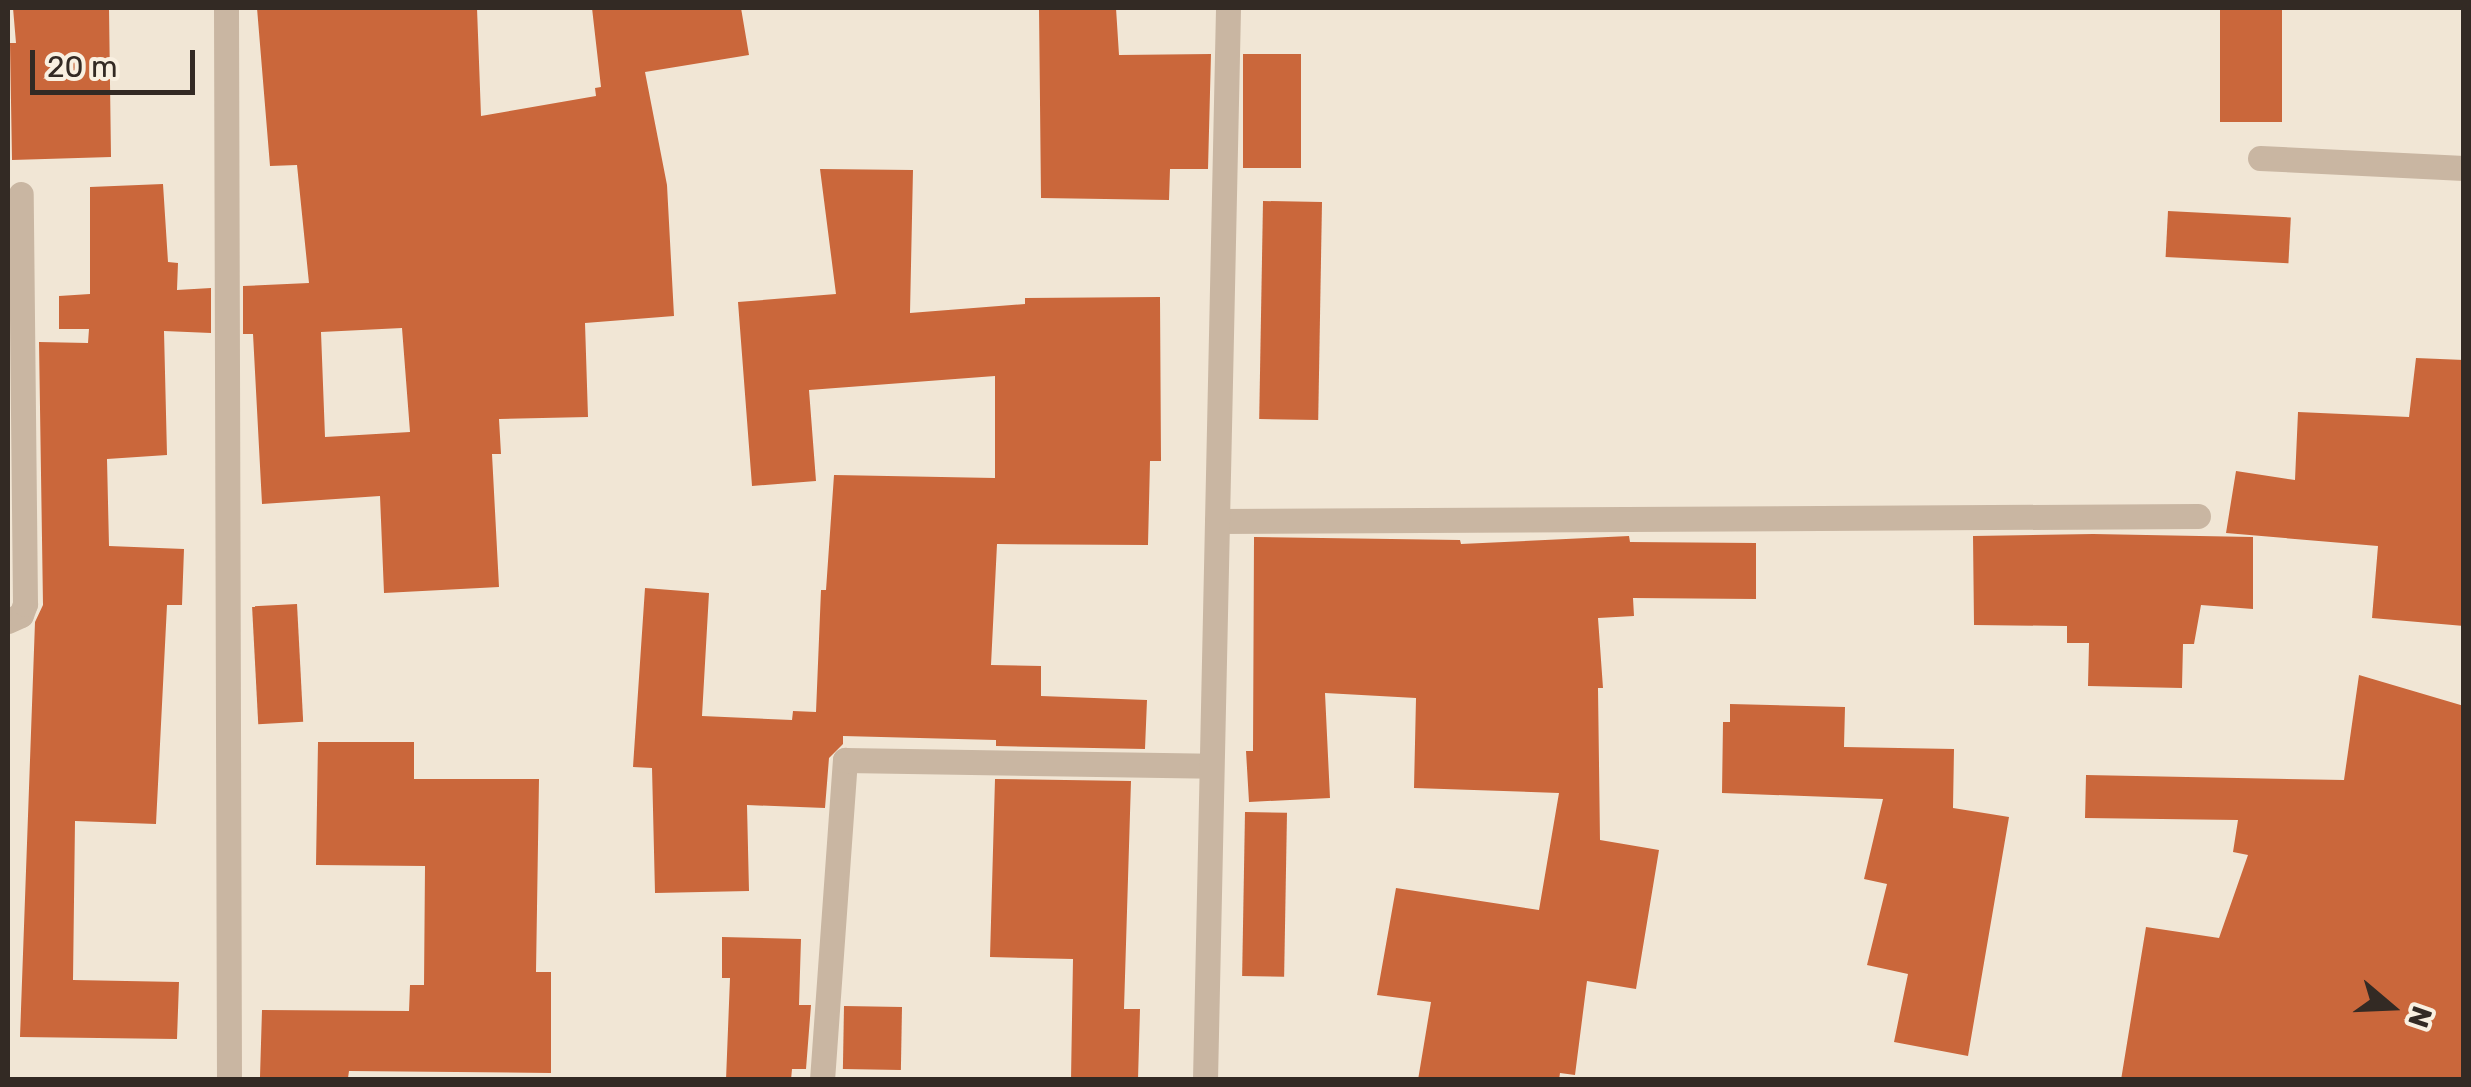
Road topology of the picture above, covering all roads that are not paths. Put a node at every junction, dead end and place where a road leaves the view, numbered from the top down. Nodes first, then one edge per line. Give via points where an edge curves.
1 (226, 8) edge
2 (1228, 8) edge
3 (2260, 158) dead end
4 (2464, 168) edge
5 (21, 194) dead end
6 (2198, 516) dead end
7 (1217, 521) junction
8 (8, 622) edge
9 (1212, 766) junction
10 (228, 1080) edge
11 (822, 1080) edge
12 (1205, 1080) edge

1 - 10 street
2 - 7 street
3 - 4 street
5 - 8 street via 25,604
6 - 7 street
7 - 9 street
9 - 11 street via 845,760
9 - 12 street

